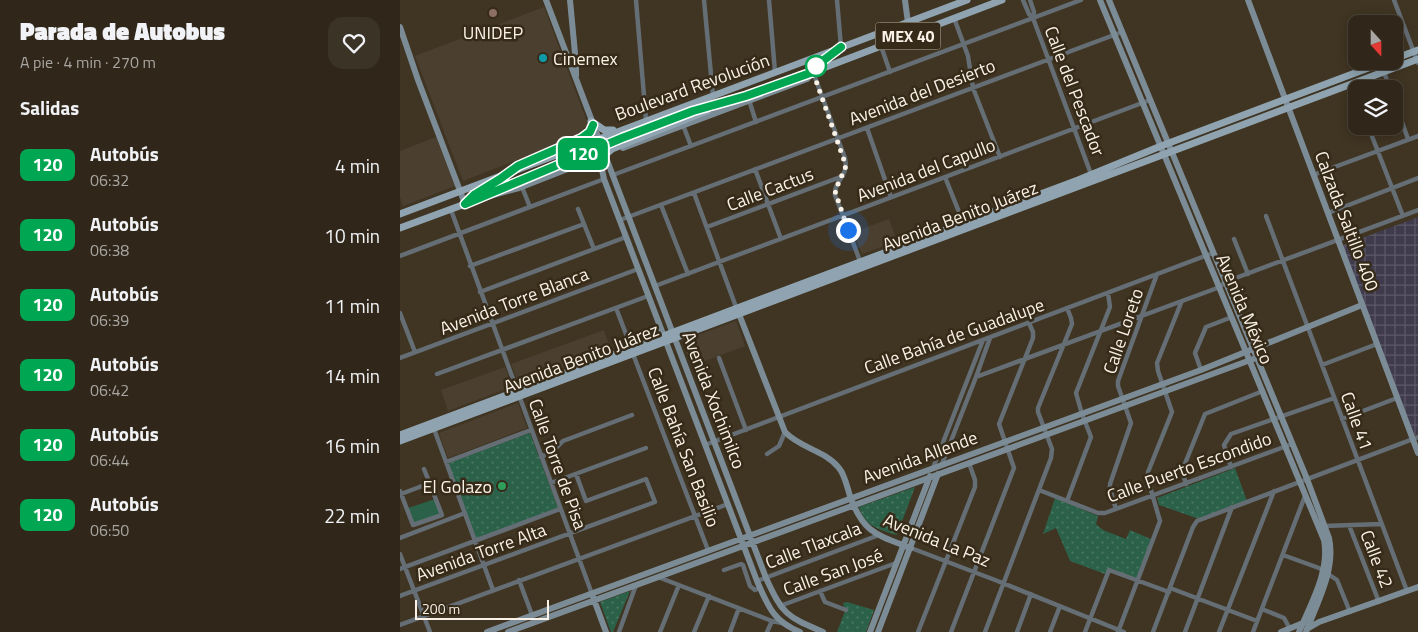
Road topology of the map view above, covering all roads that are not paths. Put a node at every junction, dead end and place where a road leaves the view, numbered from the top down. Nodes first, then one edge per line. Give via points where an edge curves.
1 (546, 0) edge
2 (570, 0) edge
3 (636, 0) edge
4 (704, 0) edge
5 (769, 0) edge
6 (837, 0) edge
7 (905, 0) edge
8 (967, 0) edge
9 (1002, 0) edge
10 (1023, 0) edge
11 (1030, 0) edge
12 (1081, 0) edge
13 (1100, 0) edge
14 (1109, 0) edge
15 (1248, 0) edge
16 (1394, 0) edge
17 (954, 18) junction
18 (1033, 18) junction
19 (908, 22) junction
20 (400, 28) edge
21 (1122, 32) junction
22 (1114, 35) junction
23 (963, 44) junction
24 (574, 45) junction
25 (563, 46) junction
26 (881, 46) junction
27 (841, 47) junction
28 (1416, 50) edge
29 (1403, 55) edge
30 (1048, 60) junction
31 (1418, 61) edge
32 (1363, 70) edge
33 (775, 72) junction
34 (813, 72) junction
35 (890, 72) junction
36 (1384, 72) junction
37 (576, 80) junction
38 (1363, 80) edge
39 (1387, 80) edge
40 (749, 82) junction
41 (1348, 86) edge
42 (973, 88) junction
43 (713, 96) junction
44 (822, 97) junction
45 (749, 100) junction
46 (1285, 100) junction
47 (1146, 101) junction
48 (719, 103) junction
49 (1288, 108) junction
50 (646, 120) junction
51 (756, 122) junction
52 (592, 123) junction
53 (683, 123) junction
54 (1403, 125) edge
55 (867, 128) junction
56 (1073, 129) junction
57 (619, 130) junction
58 (1371, 135) edge
59 (1418, 136) edge
60 (598, 138) junction
61 (838, 139) junction
62 (1408, 139) junction
63 (1164, 145) junction
64 (691, 146) junction
65 (601, 147) junction
66 (1377, 151) junction
67 (1168, 154) junction
68 (604, 155) junction
69 (1000, 156) junction
70 (755, 170) junction
71 (508, 173) junction
72 (1091, 174) junction
73 (614, 175) junction
74 (1313, 175) junction
75 (843, 176) junction
76 (945, 177) junction
77 (1418, 178) edge
78 (604, 179) junction
79 (1078, 180) junction
80 (522, 187) junction
81 (1392, 188) junction
82 (459, 190) junction
83 (1070, 190) junction
84 (694, 192) junction
85 (482, 197) junction
86 (891, 197) junction
87 (465, 204) junction
88 (768, 204) junction
89 (661, 205) junction
90 (530, 207) junction
91 (578, 209) dead end
92 (451, 210) junction
93 (1418, 210) edge
94 (1328, 213) junction
95 (400, 214) edge
96 (843, 216) junction
97 (1266, 216) dead end
98 (1403, 216) junction
99 (629, 217) junction
100 (620, 220) junction
101 (963, 222) junction
102 (584, 224) junction
103 (706, 227) junction
104 (400, 228) edge
105 (970, 228) junction
106 (460, 234) junction
107 (626, 237) junction
108 (781, 239) junction
109 (1234, 239) dead end
110 (1338, 240) junction
111 (931, 243) junction
112 (594, 249) junction
113 (1210, 254) junction
114 (400, 256) edge
115 (860, 261) junction
116 (1283, 261) junction
117 (719, 262) junction
118 (470, 266) junction
119 (638, 269) junction
120 (688, 274) junction
121 (1157, 274) junction
122 (1248, 274) junction
123 (821, 280) junction
124 (1223, 285) junction
125 (655, 286) junction
126 (480, 292) junction
127 (1108, 292) junction
128 (648, 296) junction
129 (1181, 303) junction
130 (1362, 305) junction
131 (616, 308) junction
132 (1067, 308) junction
133 (738, 311) junction
134 (400, 313) edge
135 (1142, 317) junction
136 (1232, 317) junction
137 (401, 321) edge
138 (1029, 323) junction
139 (492, 324) junction
140 (1308, 327) junction
141 (1100, 332) junction
142 (673, 335) junction
143 (664, 338) junction
144 (990, 338) junction
145 (983, 340) junction
146 (1377, 344) junction
147 (1062, 346) junction
148 (502, 350) junction
149 (632, 351) junction
150 (1250, 351) junction
151 (415, 352) junction
152 (400, 358) edge
153 (719, 358) dead end
154 (1253, 359) junction
155 (1024, 360) junction
156 (1322, 365) junction
157 (1201, 370) junction
158 (437, 374) dead end
159 (976, 377) junction
160 (1162, 384) junction
161 (1263, 391) junction
162 (1165, 392) junction
163 (518, 394) junction
164 (1123, 398) junction
165 (1334, 398) junction
166 (1397, 398) junction
167 (1126, 406) junction
168 (465, 410) junction
169 (1082, 414) junction
170 (632, 416) dead end
171 (779, 417) junction
172 (1278, 418) junction
173 (1342, 420) junction
174 (1085, 421) junction
175 (1044, 427) junction
176 (434, 429) junction
177 (531, 430) junction
178 (746, 430) junction
179 (785, 432) junction
180 (400, 434) edge
181 (1046, 435) junction
182 (1415, 438) edge
183 (1005, 441) junction
184 (400, 442) edge
185 (714, 442) junction
186 (706, 445) junction
187 (1289, 445) junction
188 (646, 448) dead end
189 (1008, 449) junction
190 (1418, 453) edge
191 (767, 454) dead end
192 (541, 457) junction
193 (1357, 460) junction
194 (446, 462) junction
195 (942, 464) junction
196 (969, 464) junction
197 (1231, 467) junction
198 (933, 468) junction
199 (424, 469) dead end
200 (576, 474) junction
201 (938, 475) junction
202 (929, 478) junction
203 (1304, 480) junction
204 (430, 483) junction
205 (551, 484) junction
206 (1186, 484) junction
207 (1040, 490) junction
208 (1274, 491) junction
209 (400, 492) edge
210 (1306, 494) junction
211 (1154, 496) junction
212 (851, 498) junction
213 (1067, 501) junction
214 (728, 504) junction
215 (854, 506) junction
216 (1232, 507) junction
217 (1116, 509) junction
218 (560, 510) junction
219 (466, 513) junction
220 (695, 516) junction
221 (429, 520) junction
222 (1381, 524) junction
223 (1349, 525) junction
224 (432, 526) junction
225 (1323, 527) junction
226 (569, 534) junction
227 (749, 535) junction
228 (879, 535) junction
229 (400, 538) edge
230 (741, 538) junction
231 (475, 541) junction
232 (752, 543) junction
233 (903, 545) junction
234 (744, 546) junction
235 (911, 548) junction
236 (708, 550) junction
237 (400, 554) edge
238 (1282, 555) junction
239 (578, 559) junction
240 (945, 561) junction
241 (896, 563) junction
242 (484, 565) junction
243 (402, 568) edge
244 (724, 570) dead end
245 (974, 572) junction
246 (1326, 572) junction
247 (658, 577) junction
248 (766, 578) junction
249 (519, 580) junction
250 (1138, 580) junction
251 (757, 581) junction
252 (1004, 583) junction
253 (636, 585) junction
254 (679, 585) junction
255 (1418, 587) edge
256 (760, 588) junction
257 (494, 590) junction
258 (1169, 590) junction
259 (414, 591) junction
260 (820, 591) junction
261 (1407, 591) junction
262 (1031, 594) junction
263 (400, 596) edge
264 (709, 596) junction
265 (593, 597) junction
266 (1198, 599) junction
267 (1378, 602) junction
268 (779, 606) junction
269 (1060, 606) junction
270 (739, 608) junction
271 (1262, 609) junction
272 (846, 610) dead end
273 (1228, 610) junction
274 (1350, 612) junction
275 (424, 616) junction
276 (532, 616) junction
277 (1090, 618) junction
278 (772, 621) junction
279 (1257, 621) junction
280 (782, 623) junction
281 (400, 624) edge
282 (1290, 629) junction
283 (1303, 629) edge
284 (1118, 631) edge
285 (430, 632) edge
286 (487, 632) edge
287 (508, 632) edge
288 (606, 632) edge
289 (619, 632) edge
290 (660, 632) edge
291 (694, 632) edge
292 (730, 632) edge
293 (767, 632) edge
294 (799, 632) edge
295 (823, 632) edge
296 (870, 632) edge
297 (878, 632) edge
298 (918, 632) edge
299 (951, 632) edge
300 (985, 632) edge
301 (1017, 632) edge
302 (1050, 632) edge
303 (1085, 632) edge
304 (1124, 632) edge
305 (1153, 632) edge
306 (1185, 632) edge
307 (1219, 632) edge
308 (1253, 632) edge
309 (1281, 632) edge

1 - 25 street, Avenida Xochimilco
2 - 24 street
3 - 50 street
4 - 43 street
5 - 33 street
6 - 27 street
7 - 19 street
8 - 19 main road, Boulevard Revolución / MEX 40
9 - 17 main road, MEX 40
10 - 18 street
11 - 18 street
12 - 18 street
13 - 22 street, Avenida México
14 - 21 street, Avenida México
15 - 46 street, Calzada Saltillo 400
16 - 28 street
17 - 23 street
17 - 26 main road, MEX 40
18 - 23 street
18 - 30 street, Calle del Pescador
19 - 26 main road via 904,33
19 - 27 main road, Boulevard Revolución / MEX 40
20 - 82 street
21 - 22 street, Avenida del Desierto
21 - 47 street, Avenida México
22 - 30 street, Avenida del Desierto
22 - 47 street, Avenida México
23 - 35 street
23 - 42 street via 972,71
24 - 25 street
24 - 37 street
25 - 37 street, Avenida Xochimilco
26 - 34 main road, MEX 40
26 - 35 street
27 - 33 main road, Boulevard Revolución / MEX 40
27 - 34 main road
28 - 29 main road
28 - 31 street
30 - 42 street, Avenida del Desierto
30 - 56 street, Calle del Pescador
31 - 36 main road, Avenida Benito Juárez
32 - 46 main road, Avenida Benito Juárez
33 - 40 main road, Boulevard Revolución / MEX 40
34 - 44 street
34 - 45 street via 807,79
34 - 48 main road, MEX 40
35 - 44 street
36 - 38 main road, Avenida Benito Juárez
36 - 39 street
37 - 52 street, Avenida Xochimilco
40 - 43 main road, Boulevard Revolución / MEX 40
40 - 48 main road
41 - 49 main road, Avenida Benito Juárez
42 - 55 street, Avenida del Desierto
42 - 69 street
43 - 50 main road, Boulevard Revolución / MEX 40
44 - 51 street
44 - 61 street
45 - 51 street
45 - 53 street
46 - 49 street, Calzada Saltillo 400
46 - 63 main road, Avenida Benito Juárez
47 - 56 street, Avenida del Capullo
47 - 63 street, Avenida México
48 - 53 main road
48 - 65 main road, MEX 40
49 - 67 main road, Avenida Benito Juárez
49 - 74 street, Calzada Saltillo 400
50 - 57 main road, Boulevard Revolución / MEX 40
51 - 64 street
52 - 57 main road via 604,130
52 - 60 street, Avenida Xochimilco
52 - 71 main road via 590,132 582,138
53 - 64 street
53 - 68 main road via 612,148
54 - 62 street
55 - 61 street, Avenida del Desierto
55 - 86 street
56 - 69 street, Avenida del Capullo
56 - 72 street, Calle del Pescador
57 - 60 main road, Boulevard Revolución / MEX 40
58 - 66 street
59 - 62 street
60 - 65 street, Avenida Xochimilco
60 - 71 main road, Boulevard Revolución / MEX 40
61 - 70 street, Avenida del Desierto
61 - 75 street via 846,166
62 - 66 street
63 - 67 street, Avenida México
63 - 72 main road, Avenida Benito Juárez
64 - 73 street
65 - 68 street, Avenida Xochimilco
65 - 85 main road, MEX 40
66 - 74 street
66 - 81 street
67 - 83 main road, Avenida Benito Juárez
67 - 113 street, Avenida México
68 - 73 street, Avenida Xochimilco
68 - 78 street, Avenida Xochimilco via 600,165
68 - 80 street
69 - 76 street, Avenida del Capullo
70 - 84 street, Avenida del Desierto
70 - 88 street
71 - 82 main road, Boulevard Revolución / MEX 40
71 - 87 main road
72 - 79 main road, Avenida Benito Juárez
73 - 99 street, Avenida Xochimilco
74 - 94 street, Calzada Saltillo 400
75 - 88 street, Calle Cactus
75 - 96 street via 835,191
76 - 86 street, Avenida del Capullo
76 - 101 street
77 - 81 street
78 - 90 street
78 - 100 street, Avenida Xochimilco
79 - 83 main road
79 - 101 main road, Avenida Benito Juárez
80 - 85 street
80 - 90 street
81 - 94 street
81 - 98 street
82 - 87 street
82 - 95 main road, Boulevard Revolución / MEX 40
83 - 105 main road, Avenida Benito Juárez
84 - 89 street, Avenida del Desierto
84 - 103 street
85 - 87 main road, MEX 40
86 - 96 street, Avenida del Capullo
87 - 92 main road, MEX 40
88 - 103 street, Calle Cactus
88 - 108 street
89 - 99 street, Avenida del Desierto
89 - 120 street
90 - 106 street
91 - 102 street
92 - 104 main road, MEX 40
92 - 106 street, Calle Torre de Pisa
93 - 98 street
94 - 110 street, Calzada Saltillo 400
96 - 108 street, Avenida del Capullo
96 - 115 street
97 - 116 street, Calle 41
98 - 110 street
99 - 100 street, Avenida del Desierto
99 - 125 street, Avenida Xochimilco
100 - 107 street, Avenida Xochimilco
101 - 105 main road
101 - 111 main road via 956,230 939,236
101 - 115 main road, Avenida Benito Juárez
102 - 112 street
102 - 118 street
103 - 117 street
105 - 111 main road, Avenida Benito Juárez
106 - 114 street
106 - 118 street, Calle Torre de Pisa
107 - 112 street
107 - 119 street, Avenida Xochimilco
108 - 117 street, Avenida del Capullo
109 - 122 street
110 - 116 street
110 - 130 street, Calzada Saltillo 400
111 - 123 main road, Avenida Benito Juárez
112 - 126 street
113 - 121 street, Calle Bahía de Guadalupe
113 - 124 street, Avenida México
115 - 123 main road, Avenida Benito Juárez
116 - 122 street
116 - 140 street, Calle 41
117 - 120 street, Avenida del Capullo
117 - 133 street
118 - 126 street, Calle Torre de Pisa
119 - 128 street, Avenida Xochimilco
119 - 139 street, Avenida Torre Blanca
120 - 125 street, Avenida del Capullo
121 - 127 street, Calle Bahía de Guadalupe
121 - 135 street, Calle Loreto
122 - 124 street
123 - 133 main road, Avenida Benito Juárez
124 - 129 street
124 - 136 street, Avenida México
124 - 150 street, Avenida México
125 - 142 street, Avenida Xochimilco
126 - 139 street, Calle Torre de Pisa
127 - 132 street, Calle Bahía de Guadalupe
127 - 141 street via 1110,304
128 - 131 street
128 - 143 street, Avenida Xochimilco
129 - 135 street
129 - 160 street via 1157,363
130 - 140 street, Avenida Allende
130 - 146 street, Calzada Saltillo 400
131 - 148 street
131 - 149 street, Calle Bahía San Basilio
132 - 138 street, Calle Bahía de Guadalupe
132 - 147 street via 1072,324
133 - 142 main road, Avenida Benito Juárez
133 - 171 street
134 - 137 street
135 - 141 street
135 - 164 street, Calle Loreto via 1119,376 1118,386
136 - 150 street, Avenida México
136 - 157 street via 1206,327 1195,353
137 - 151 street
138 - 144 street, Calle Bahía de Guadalupe
138 - 155 street via 1033,335
139 - 148 street, Calle Torre de Pisa
139 - 151 street, Avenida Torre Blanca
140 - 150 street, Avenida Allende
140 - 156 street, Calle 41
141 - 147 street
141 - 169 street via 1077,389
142 - 143 main road, Avenida Benito Juárez
142 - 185 street, Avenida Xochimilco
143 - 149 main road, Avenida Benito Juárez
143 - 186 street, Avenida Xochimilco
144 - 145 street, Calle Bahía de Guadalupe
144 - 159 street
145 - 171 street, Calle Bahía de Guadalupe
145 - 198 street
146 - 156 street
146 - 166 street, Calzada Saltillo 400
147 - 155 street
147 - 175 street via 1038,408
148 - 158 street
148 - 163 street, Calle Torre de Pisa
149 - 163 main road, Avenida Benito Juárez
149 - 220 street, Calle Bahía San Basilio
150 - 154 street, Avenida México
150 - 157 street, Avenida Allende
151 - 152 street, Avenida Torre Blanca
153 - 178 street
154 - 161 street, Avenida México
154 - 162 street, Avenida Allende
154 - 172 street, Avenida México
155 - 159 street
155 - 183 street via 999,424
156 - 165 street, Calle 41
157 - 160 street, Avenida Allende
159 - 195 street
160 - 162 street
160 - 164 street, Avenida Allende
161 - 172 street, Avenida México
161 - 206 street via 1204,414 1182,470
162 - 167 street, Avenida Allende
162 - 211 street via 1172,412 1148,472
163 - 168 main road, Avenida Benito Juárez
163 - 176 main road, Avenida Benito Juárez
163 - 177 street, Calle Torre de Pisa
164 - 167 street, Calle Loreto
164 - 169 street, Avenida Allende
165 - 172 street
165 - 173 street, Calle 41
166 - 173 street
166 - 182 street, Calzada Saltillo 400
167 - 174 street, Avenida Allende
167 - 217 street, Calle Loreto via 1131,428 1110,484
168 - 176 main road
168 - 180 main road, Avenida Benito Juárez
169 - 174 street
169 - 175 street, Avenida Allende
170 - 192 street via 564,441
171 - 178 street, Calle Bahía de Guadalupe
171 - 179 street
172 - 187 street, Avenida México
172 - 197 street via 1228,437 1224,449
173 - 193 street, Calle 41
174 - 181 street, Avenida Allende
174 - 213 street via 1090,444
175 - 181 street
175 - 183 street, Avenida Allende
176 - 184 main road, Avenida Benito Juárez
176 - 194 street
177 - 192 street, Calle Torre de Pisa
177 - 194 street
178 - 185 street, Calle Bahía de Guadalupe
179 - 191 street via 779,446
179 - 212 street, Avenida La Paz via 839,467
181 - 189 street, Avenida Allende
181 - 207 street via 1052,454
182 - 190 street, Calzada Saltillo 400
182 - 193 street
183 - 189 street
183 - 195 street, Avenida Allende
185 - 186 street, Calle Bahía de Guadalupe
185 - 227 street, Avenida Xochimilco
186 - 214 street, Avenida Xochimilco
187 - 197 street, Calle Puerto Escondido
187 - 203 street, Avenida México
188 - 200 street
189 - 196 street, Avenida Allende
189 - 245 street via 1014,468
192 - 205 street, Calle Torre de Pisa
193 - 203 street
193 - 222 street, Calle 41
194 - 219 street
195 - 198 street, Avenida Allende
195 - 201 street
196 - 201 street, Avenida Allende
196 - 240 street via 975,487
197 - 206 street, Calle Puerto Escondido
198 - 202 street
198 - 212 street, Avenida Allende
199 - 204 street
200 - 205 street
200 - 226 street, Avenida Torre Alta via 586,501 646,478 655,502
201 - 202 street, Avenida Allende
201 - 235 street
202 - 215 street, Avenida Allende
202 - 233 street
203 - 208 street
203 - 210 street, Avenida México
203 - 225 street, Avenida México
204 - 209 street
204 - 221 street via 442,515
205 - 218 street, Calle Torre de Pisa
206 - 211 street, Calle Puerto Escondido
207 - 213 street, Calle Puerto Escondido
207 - 252 street
208 - 216 street
208 - 273 street
209 - 221 street via 413,526
210 - 225 street, Avenida México
210 - 238 street
211 - 217 street, Calle Puerto Escondido
211 - 250 street via 1160,521
212 - 215 street, Avenida La Paz
212 - 227 street, Avenida Allende
213 - 217 street, Calle Puerto Escondido via 1098,513
214 - 220 street
214 - 230 street, Avenida Xochimilco
215 - 228 street, Avenida La Paz via 865,526
215 - 232 street, Avenida Allende
216 - 258 street via 1201,518 1195,524
216 - 266 street
218 - 226 street, Calle Torre de Pisa
218 - 231 street
219 - 224 street
219 - 231 street
220 - 236 street, Calle Bahía San Basilio
220 - 239 street
221 - 224 street
222 - 223 street
222 - 261 street, Calle 41
223 - 225 street
223 - 267 street, Calle 42
224 - 229 street
225 - 246 street, Avenida México
226 - 239 street, Calle Torre de Pisa
226 - 242 street, Avenida Torre Alta
227 - 230 street, Avenida Allende
227 - 232 street, Avenida Xochimilco
228 - 233 street, Avenida La Paz
228 - 248 street, Calle Tlaxcala
230 - 234 street, Avenida Xochimilco
230 - 236 street, Avenida Allende
231 - 242 street
231 - 243 street
232 - 234 street, Avenida Allende
232 - 248 street, Avenida Xochimilco
233 - 235 street, Avenida La Paz
233 - 241 street
234 - 247 street, Avenida Allende
234 - 251 street, Avenida Xochimilco
235 - 240 street, Avenida La Paz
235 - 297 street
236 - 265 street, Avenida Allende
237 - 243 street
238 - 246 street
238 - 271 street
239 - 249 street
239 - 265 street, Calle Torre de Pisa
240 - 245 street, Avenida La Paz
240 - 298 street
241 - 260 street, Calle San José
241 - 296 street
242 - 257 street
242 - 259 street, Avenida Torre Alta
243 - 259 street
244 - 256 street via 743,565 750,586 755,590
245 - 252 street, Avenida La Paz
245 - 299 street
246 - 274 street via 1338,581
246 - 283 street, Avenida México
247 - 253 street, Avenida Allende
247 - 254 street
248 - 251 street, Calle Tlaxcala
248 - 268 street, Avenida Xochimilco
249 - 257 street
249 - 276 street
250 - 258 street
250 - 277 street via 1109,570
250 - 284 street
251 - 256 street, Avenida Xochimilco
252 - 262 street, Avenida La Paz
252 - 300 street
253 - 265 street, Avenida Allende
253 - 289 street
254 - 264 street
254 - 290 street
255 - 261 street
256 - 280 street, Avenida Xochimilco via 774,616
257 - 275 street
258 - 266 street
258 - 305 street
259 - 263 street, Avenida Torre Alta
259 - 275 street
260 - 268 street, Calle San José
260 - 272 street via 825,602
261 - 267 street
262 - 269 street, Avenida La Paz
262 - 301 street
264 - 270 street
264 - 291 street
265 - 276 street, Avenida Allende
265 - 287 street, Avenida Allende
265 - 288 street
266 - 273 street
266 - 306 street
267 - 274 street
268 - 295 street, Avenida Xochimilco via 790,616
269 - 277 street, Avenida La Paz
269 - 302 street
270 - 278 street
270 - 292 street
271 - 279 street
271 - 282 street via 1284,618
273 - 279 street
273 - 307 street
274 - 283 street
275 - 281 street
275 - 285 street
276 - 286 street, Avenida Allende
277 - 284 street, Avenida La Paz
277 - 303 street
278 - 280 street
278 - 293 street
279 - 308 street
280 - 294 street, Avenida Xochimilco
282 - 283 street
282 - 309 street
284 - 304 street, Avenida La Paz

